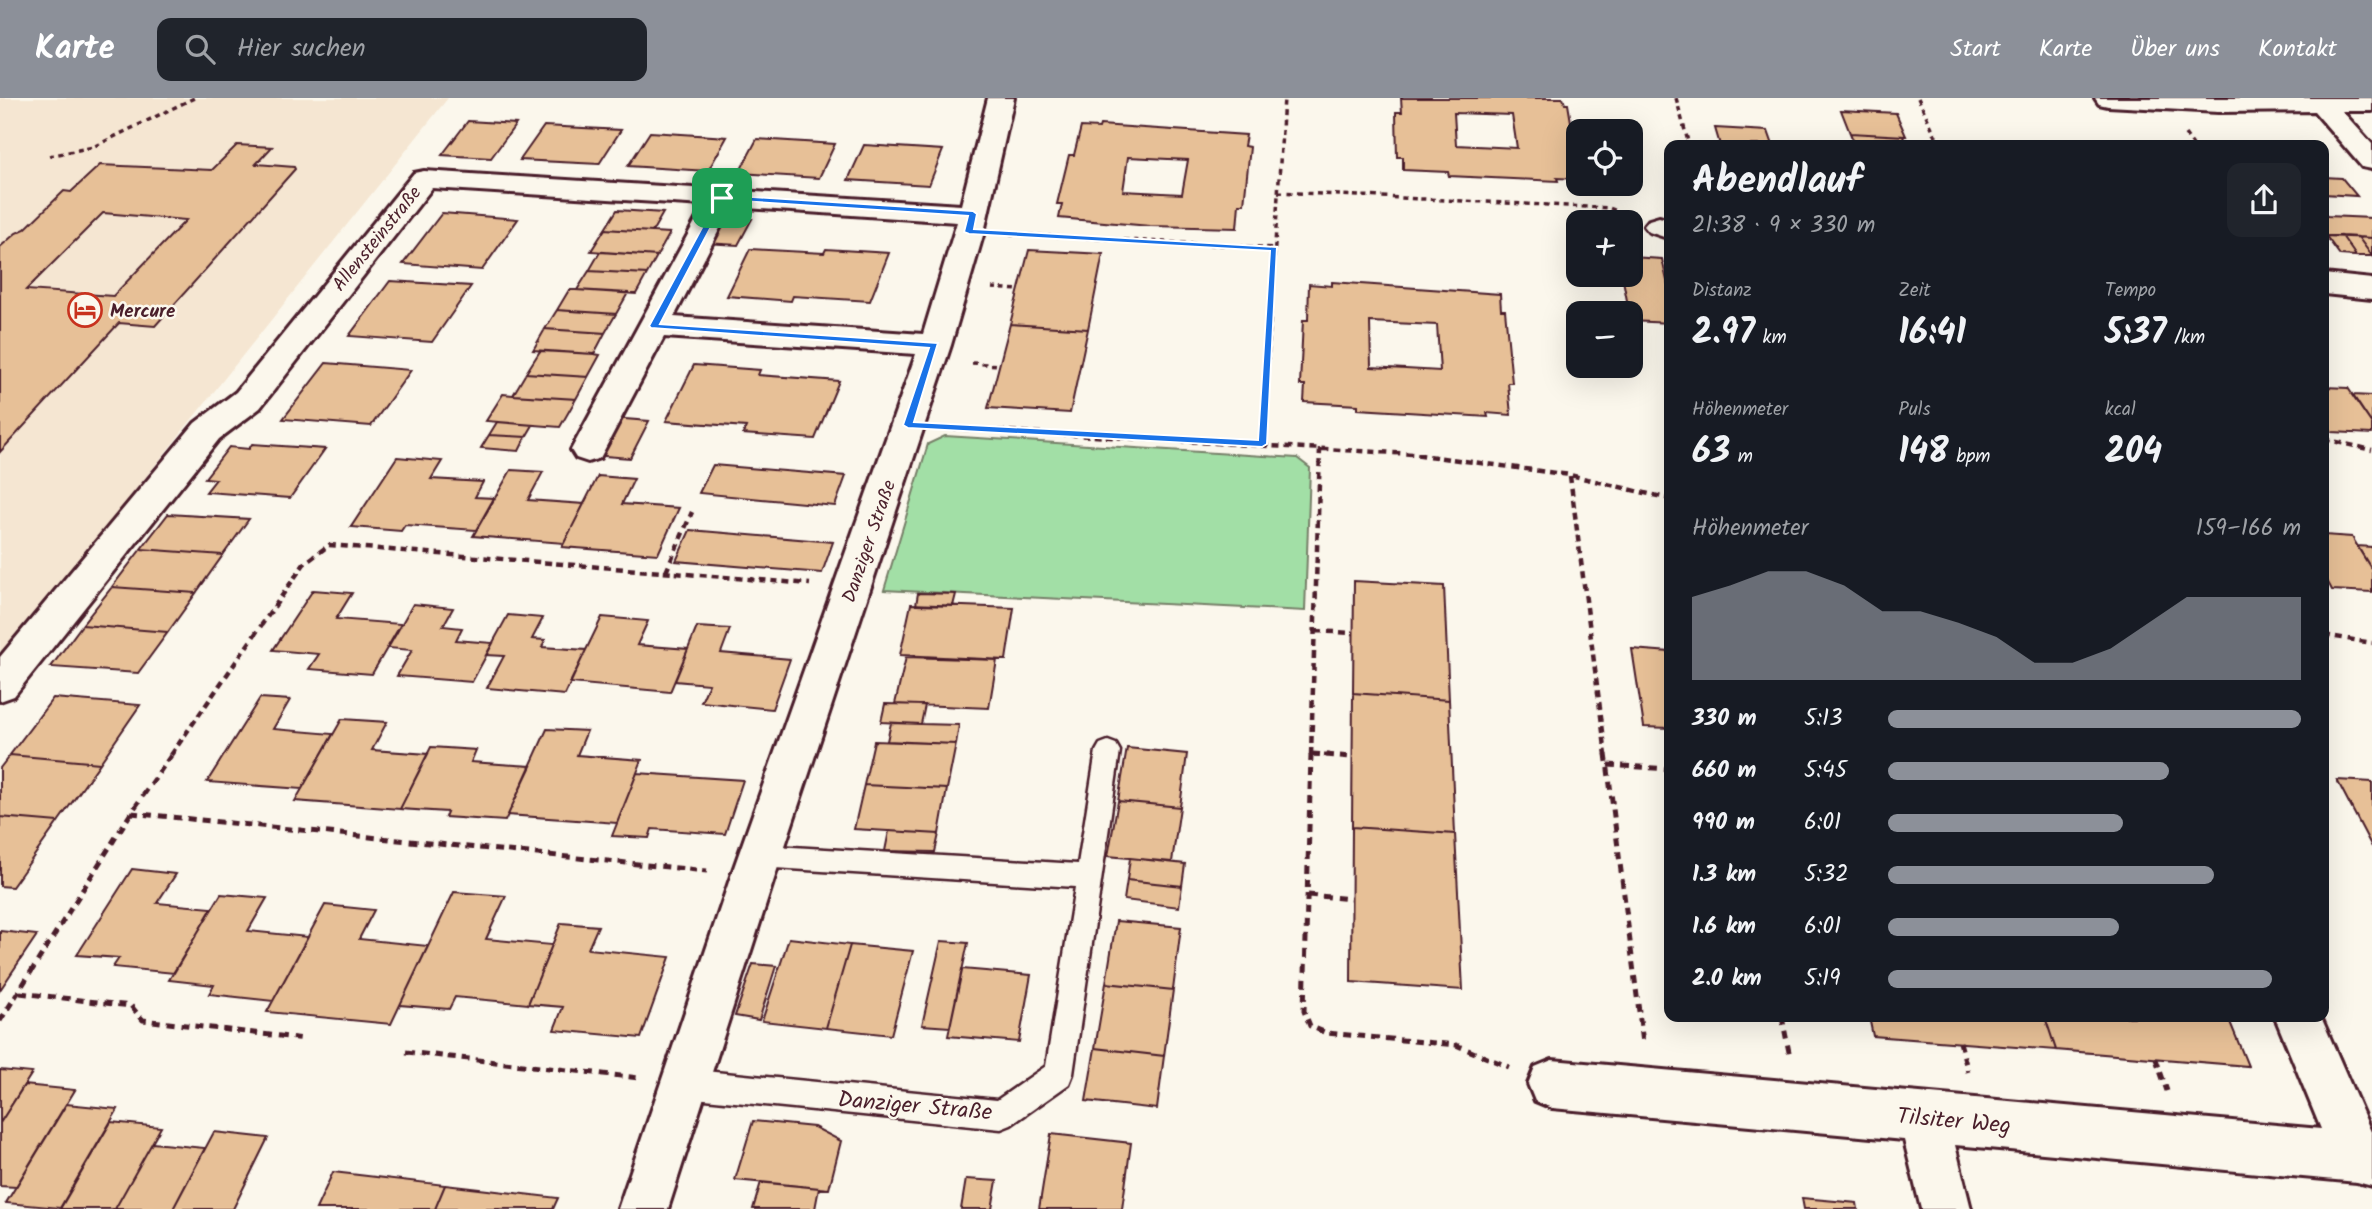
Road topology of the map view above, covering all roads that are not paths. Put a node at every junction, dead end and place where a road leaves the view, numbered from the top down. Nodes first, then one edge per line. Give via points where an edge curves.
1 (1001, 98) edge
2 (2108, 98) edge
3 (2322, 100) edge
4 (2372, 103) edge
5 (2372, 161) edge
6 (722, 198) junction
7 (971, 223) junction
8 (2329, 285) edge
9 (2372, 289) edge
10 (654, 326) junction
11 (935, 345) junction
12 (588, 450) dead end
13 (0, 685) edge
14 (1108, 751) dead end
15 (756, 866) junction
16 (1089, 876) junction
17 (2300, 1022) edge
18 (685, 1083) junction
19 (1552, 1084) road end
20 (1923, 1117) junction
21 (2364, 1159) edge
22 (643, 1209) edge
23 (1947, 1209) edge

1 - 7 street, Danziger Straße
2 - 3 street via 2218,104
3 - 4 street
3 - 5 street
6 - 7 street, Allensteinstraße
6 - 10 street
6 - 13 street, Allensteinstraße via 424,179 248,400 207,431
7 - 11 street, Danziger Straße
8 - 9 street
10 - 11 street
10 - 12 street
11 - 15 street, Danziger Straße
14 - 16 lane, Danziger Straße
15 - 16 lane
15 - 18 street, Danziger Straße
16 - 18 lane, Danziger Straße via 1059,1074 1001,1115
17 - 21 street, Tilsiter Weg
18 - 22 street, Danziger Straße
19 - 20 street, Tilsiter Weg
20 - 21 street, Tilsiter Weg
20 - 23 street

